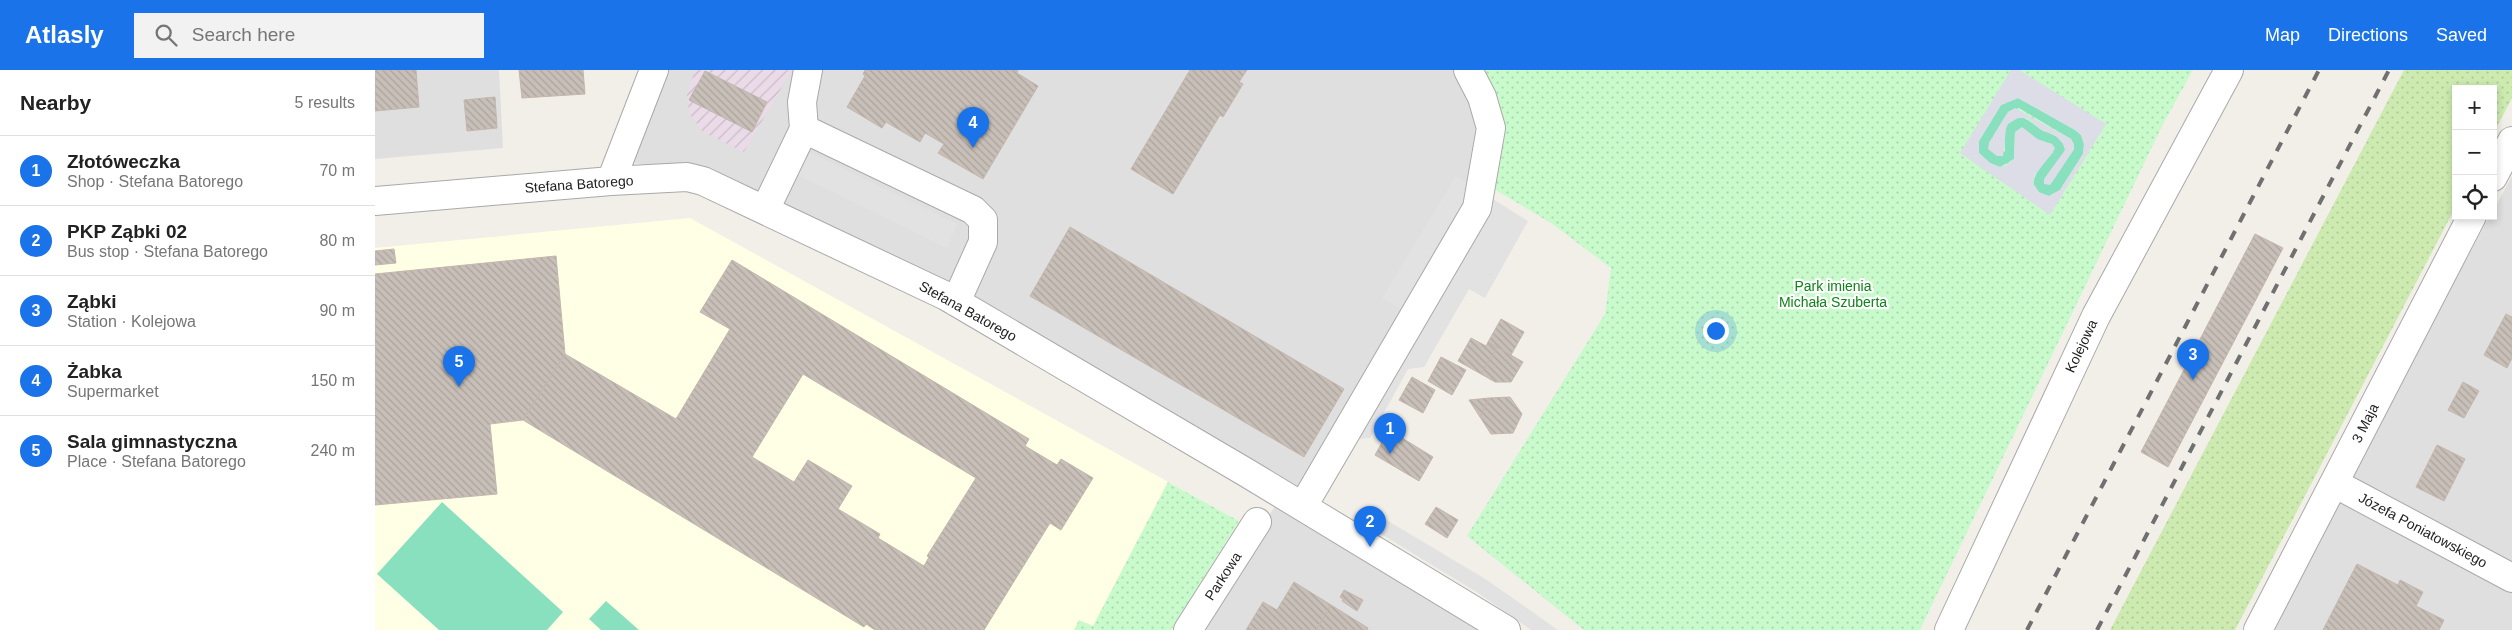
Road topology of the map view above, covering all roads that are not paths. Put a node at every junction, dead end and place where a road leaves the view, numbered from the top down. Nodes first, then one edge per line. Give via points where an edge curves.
1 (654, 70) edge
2 (808, 70) edge
3 (1468, 70) edge
4 (2229, 70) edge
5 (803, 129) junction
6 (2512, 142) edge
7 (2494, 175) edge
8 (611, 181) junction
9 (375, 201) edge
10 (765, 210) junction
11 (2470, 220) edge
12 (955, 302) junction
13 (2334, 483) junction
14 (1303, 506) junction
15 (1257, 522) dead end
16 (2512, 578) edge
17 (1188, 630) edge
18 (1506, 630) edge
19 (1949, 630) edge
20 (2258, 630) edge

1 - 8 street
2 - 5 street via 801,102
3 - 14 street via 1482,97 1491,128 1477,208
4 - 19 street, Kolejowa via 2095,316
5 - 10 street
5 - 12 street via 973,210 983,220 983,242
6 - 7 street
8 - 9 street, Stefana Batorego
8 - 10 street, Stefana Batorego via 687,177 703,181
10 - 12 street, Stefana Batorego
11 - 13 street, 3 Maja
12 - 14 street, Stefana Batorego
13 - 16 street, Józefa Poniatowskiego
13 - 20 street, 3 Maja
14 - 18 street, Stefana Batorego
15 - 17 street, Parkowa

